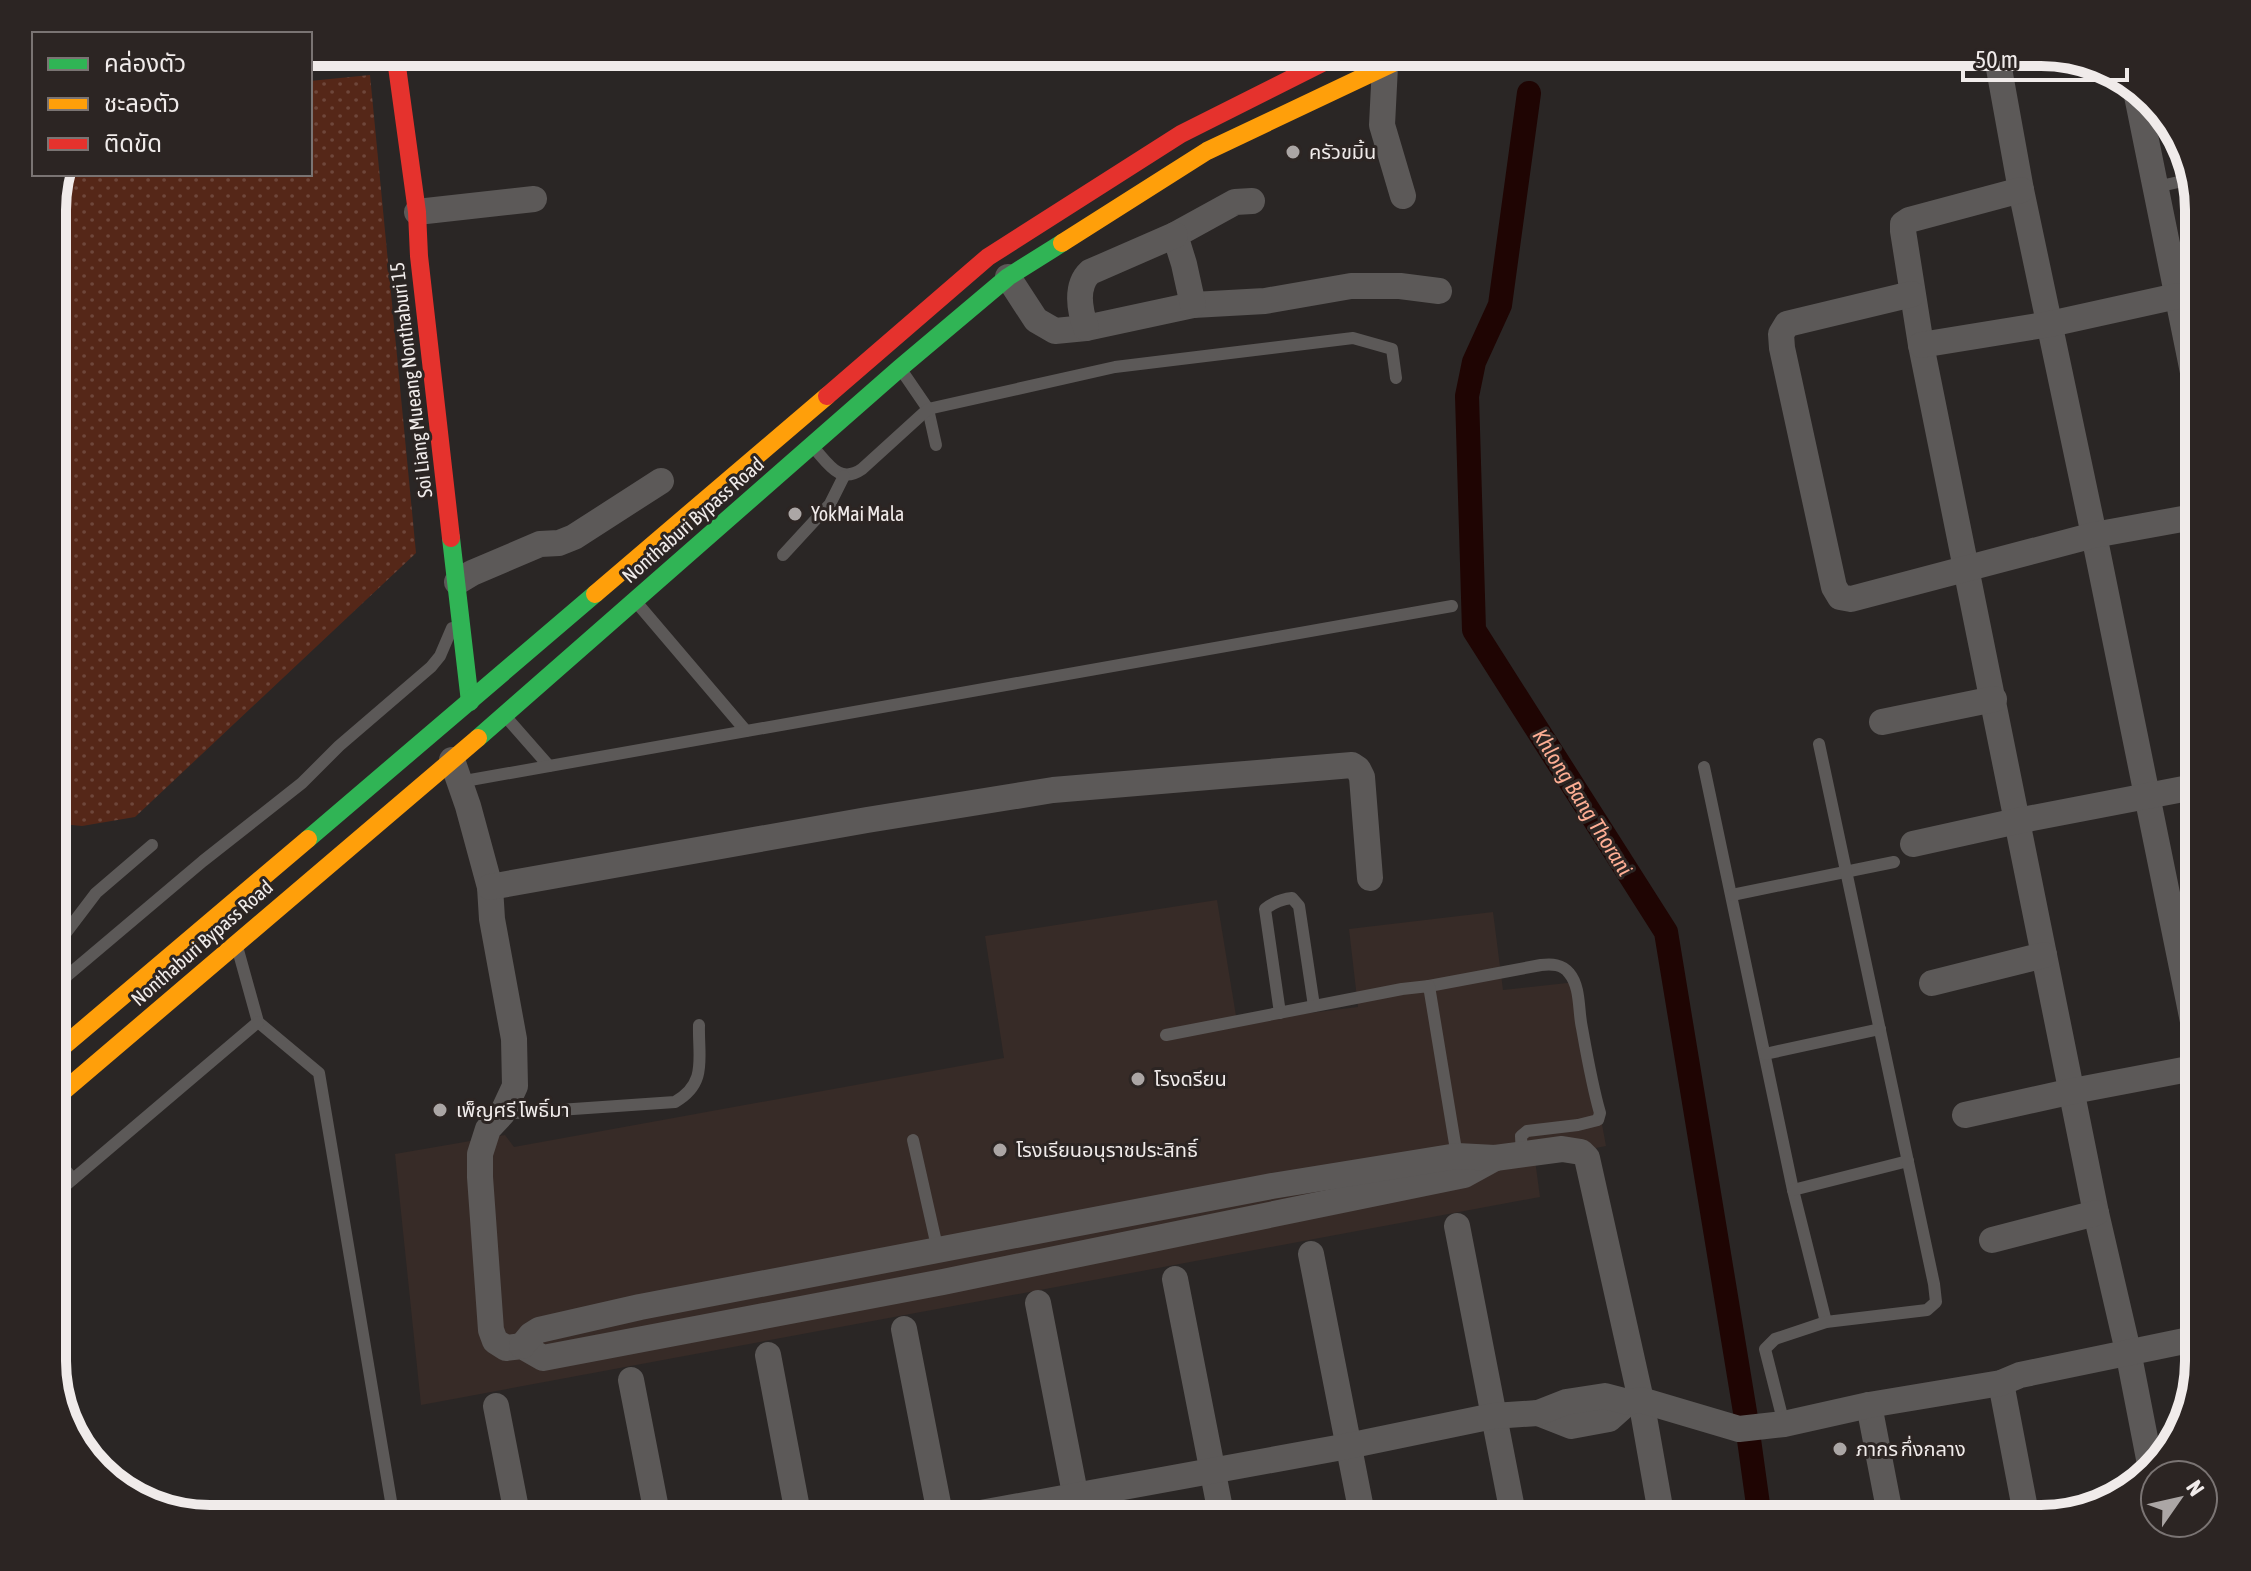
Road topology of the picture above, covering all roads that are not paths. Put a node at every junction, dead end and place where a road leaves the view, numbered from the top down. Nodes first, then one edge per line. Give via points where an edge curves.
1 (397, 66) edge
2 (1316, 66) edge
3 (1385, 66) joint
4 (2006, 66) edge
5 (2139, 105) edge
6 (2182, 181) edge
7 (2156, 187) junction
8 (2021, 190) junction
9 (1403, 196) dead end
10 (534, 199) dead end
11 (1252, 201) dead end
12 (417, 212) junction
13 (1175, 235) junction
14 (1008, 277) junction
15 (1439, 291) dead end
16 (1912, 294) junction
17 (2177, 296) junction
18 (1193, 305) junction
19 (2050, 324) junction
20 (1086, 328) junction
21 (2185, 335) edge
22 (1921, 345) junction
23 (900, 368) junction
24 (1396, 378) dead end
25 (928, 409) junction
26 (936, 445) dead end
27 (811, 446) junction
28 (844, 476) junction
29 (661, 481) dead end
30 (2185, 519) edge
31 (2094, 535) junction
32 (783, 555) dead end
33 (1967, 568) junction
34 (459, 595) junction
35 (635, 601) junction
36 (1452, 606) dead end
37 (1994, 699) junction
38 (470, 702) junction
39 (504, 714) junction
40 (1882, 722) dead end
41 (746, 731) junction
42 (1819, 744) dead end
43 (549, 766) junction
44 (1704, 767) dead end
45 (455, 771) junction
46 (2185, 789) edge
47 (2148, 796) junction
48 (2017, 821) junction
49 (1913, 844) dead end
50 (152, 845) dead end
51 (1894, 862) dead end
52 (1846, 872) junction
53 (1370, 878) dead end
54 (490, 887) junction
55 (1732, 895) junction
56 (66, 933) edge
57 (236, 943) junction
58 (2044, 955) junction
59 (66, 977) edge
60 (2185, 981) edge
61 (1932, 983) dead end
62 (1429, 986) junction
63 (1314, 1006) junction
64 (1280, 1013) junction
65 (258, 1022) junction
66 (699, 1025) dead end
67 (1880, 1029) junction
68 (1166, 1035) dead end
69 (66, 1044) edge
70 (1765, 1054) junction
71 (2185, 1070) edge
72 (66, 1089) edge
73 (2073, 1091) junction
74 (502, 1114) junction
75 (1965, 1115) dead end
76 (913, 1140) dead end
77 (1457, 1156) junction
78 (1508, 1157) junction
79 (1908, 1161) junction
80 (66, 1171) edge
81 (73, 1179) junction
82 (66, 1185) edge
83 (1793, 1190) junction
84 (1233, 1194) junction
85 (2096, 1213) junction
86 (1236, 1223) junction
87 (1457, 1226) dead end
88 (1992, 1240) dead end
89 (938, 1251) junction
90 (1311, 1254) dead end
91 (1175, 1279) dead end
92 (943, 1282) junction
93 (1038, 1303) dead end
94 (1826, 1322) junction
95 (904, 1329) dead end
96 (2185, 1341) edge
97 (522, 1346) junction
98 (2128, 1351) junction
99 (768, 1355) dead end
100 (631, 1380) dead end
101 (2001, 1383) junction
102 (1634, 1401) junction
103 (1869, 1405) junction
104 (496, 1406) dead end
105 (1493, 1416) junction
106 (1762, 1427) junction
107 (1348, 1446) junction
108 (2149, 1456) edge
109 (1212, 1469) junction
110 (392, 1505) edge
111 (515, 1505) edge
112 (655, 1505) edge
113 (796, 1505) edge
114 (938, 1505) edge
115 (1078, 1505) edge
116 (1085, 1505) edge
117 (1219, 1505) edge
118 (1360, 1505) edge
119 (1511, 1505) edge
120 (1659, 1505) edge
121 (1888, 1505) edge
122 (2024, 1505) edge

1 - 12 main road, Soi Liang Mueang Nonthaburi 15
2 - 38 main road, Nonthaburi Bypass Road via 1181,134 988,257
3 - 9 street via 1382,125
3 - 14 main road, Nonthaburi Bypass Road via 1207,151
4 - 8 street
5 - 7 street
6 - 7 lane
7 - 17 street
8 - 16 street via 1903,224
8 - 19 street
10 - 12 street
11 - 13 street via 1235,202
12 - 34 main road, Soi Liang Mueang Nonthaburi 15
13 - 18 street
13 - 20 street via 1084,277 1080,288
14 - 20 street via 1046,327
14 - 23 main road, Nonthaburi Bypass Road
15 - 18 street via 1351,286 1265,301
16 - 22 street
16 - 33 street via 1787,324 1782,348 1840,597 1851,599
17 - 19 street
17 - 21 street
18 - 20 street
19 - 22 street
19 - 31 street
22 - 33 street
23 - 25 lane
23 - 27 main road, Nonthaburi Bypass Road
24 - 25 lane via 1392,349 1353,338 1115,367
25 - 26 lane
25 - 28 lane via 862,469
27 - 28 lane
27 - 35 main road, Nonthaburi Bypass Road
28 - 32 lane via 830,504
29 - 34 street via 574,537 540,544 472,573
30 - 31 street
31 - 33 street
31 - 47 street
33 - 37 street
34 - 38 main road, Soi Liang Mueang Nonthaburi 15
34 - 59 lane via 440,656 431,667 302,783
35 - 39 main road, Nonthaburi Bypass Road
35 - 41 lane
36 - 41 lane
37 - 40 street
37 - 48 street
38 - 69 main road, Nonthaburi Bypass Road
39 - 43 lane
39 - 45 main road, Nonthaburi Bypass Road
41 - 43 lane
42 - 52 lane
43 - 45 lane
44 - 55 lane
45 - 54 street
45 - 57 main road, Nonthaburi Bypass Road
46 - 47 street
47 - 48 street
47 - 60 street
48 - 49 street
48 - 58 street
50 - 56 lane via 96,893
51 - 52 lane
52 - 55 lane
52 - 67 lane
53 - 54 street via 1362,777 1352,765 1053,790
54 - 74 street via 516,1071
55 - 70 lane
57 - 65 lane
57 - 72 main road, Nonthaburi Bypass Road
58 - 61 street
58 - 73 street
62 - 63 lane
62 - 77 lane
62 - 78 lane via 1541,965 1556,964 1572,976 1598,1120 1527,1131
63 - 64 lane
63 - 64 lane via 1299,906 1292,898 1285,899 1265,909
64 - 68 lane
65 - 81 lane
65 - 110 lane via 319,1073
66 - 74 lane via 698,1080 690,1094 675,1102
67 - 70 lane
67 - 79 lane
70 - 83 lane
71 - 73 street
73 - 75 street
73 - 85 street
74 - 97 street via 488,1129 480,1154 491,1330 506,1348
76 - 89 lane
77 - 78 street
77 - 84 street
78 - 86 street via 1464,1175
78 - 102 street via 1562,1149 1587,1158
79 - 83 lane
79 - 94 lane via 1936,1302 1927,1310
80 - 81 lane
81 - 82 lane
83 - 94 lane
84 - 86 street
84 - 89 street
85 - 88 street
85 - 98 street
86 - 92 street
87 - 105 street
89 - 92 street
89 - 97 street via 539,1330
90 - 107 street
91 - 109 street
92 - 97 street via 543,1358
93 - 115 street
94 - 106 lane via 1775,1339 1765,1349
95 - 114 street
96 - 98 street
98 - 101 street
98 - 108 street
99 - 113 street
100 - 112 street
101 - 103 street
101 - 122 street
102 - 105 street via 1609,1419 1571,1426 1538,1413
102 - 106 street
102 - 120 street
103 - 106 street
103 - 121 street
104 - 111 street
105 - 107 street
105 - 119 street
107 - 109 street
107 - 118 street
109 - 116 street
109 - 117 street

